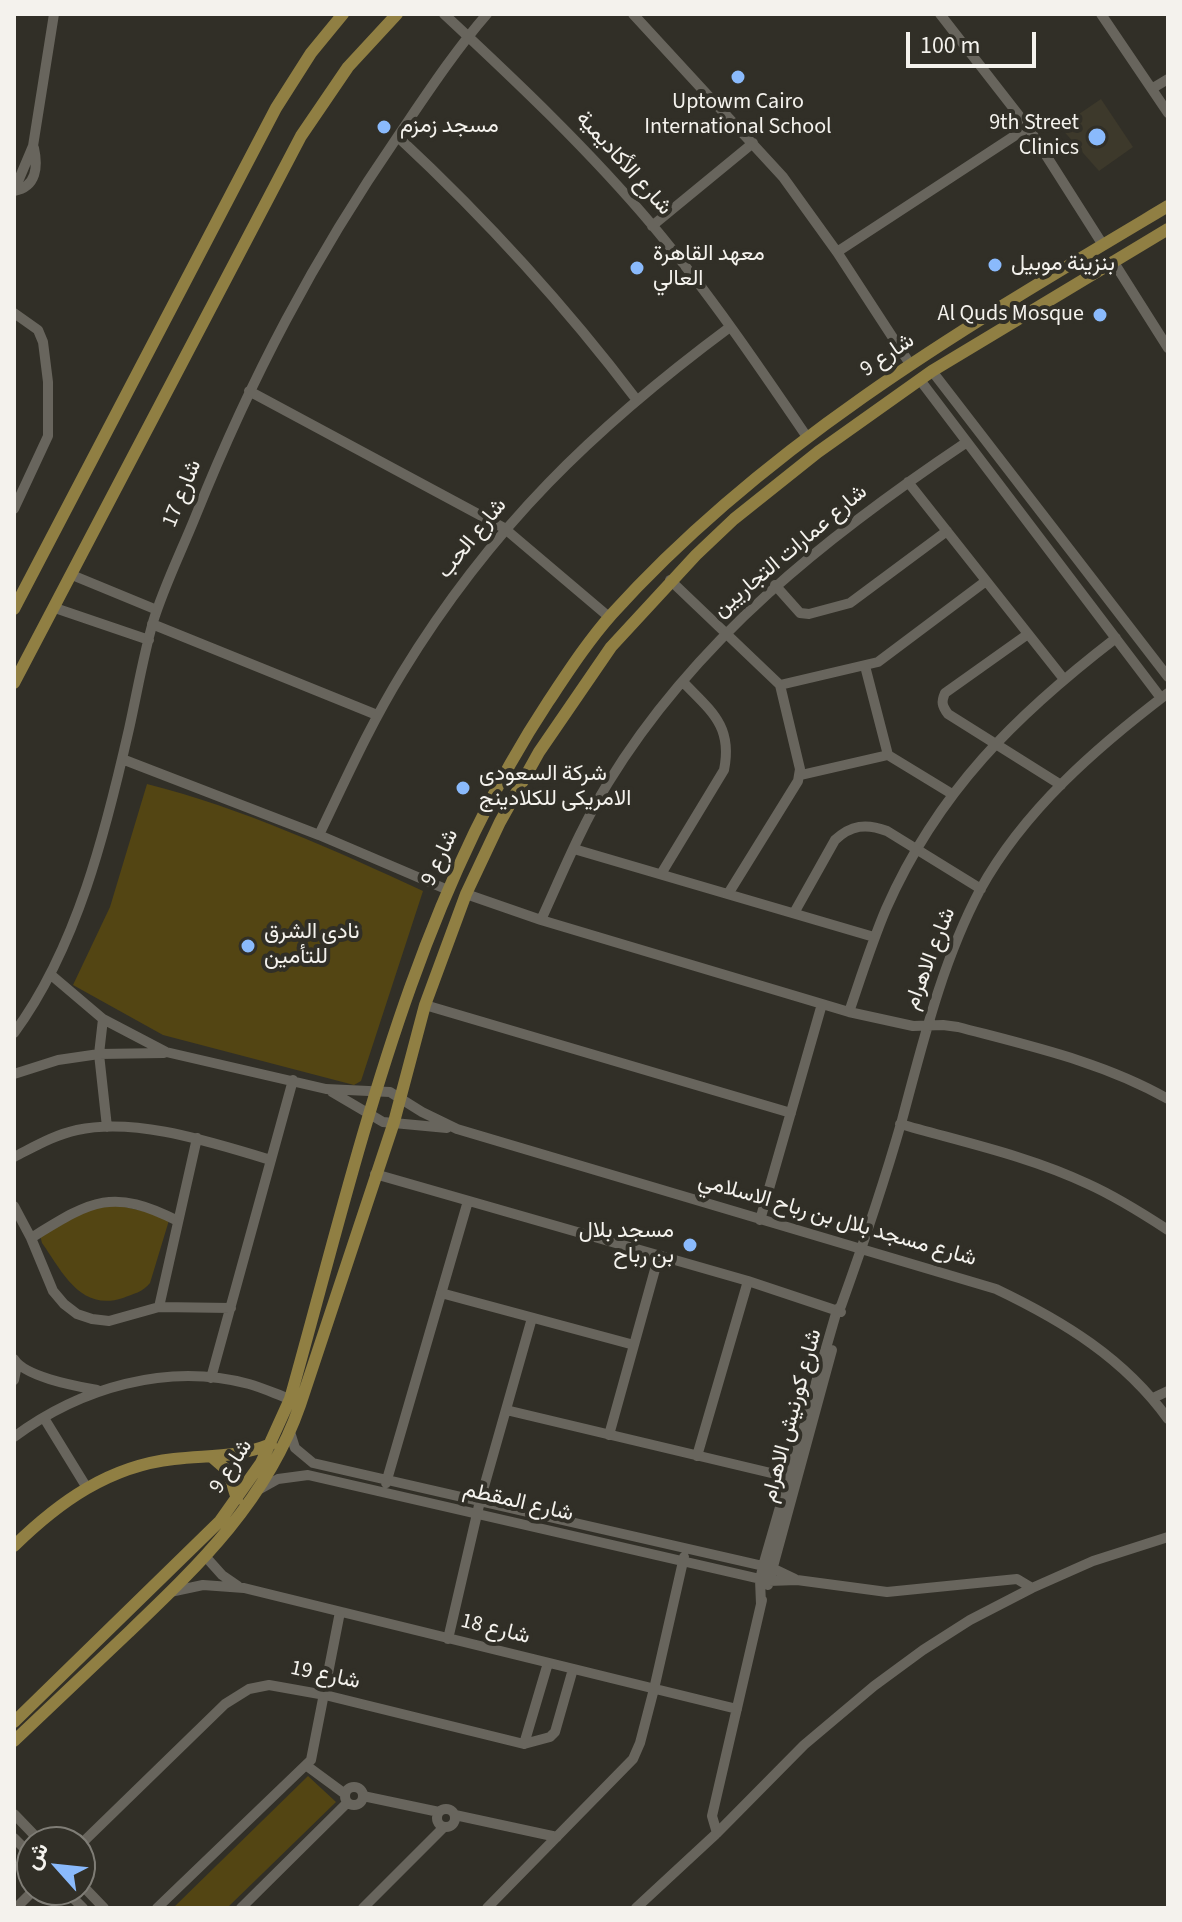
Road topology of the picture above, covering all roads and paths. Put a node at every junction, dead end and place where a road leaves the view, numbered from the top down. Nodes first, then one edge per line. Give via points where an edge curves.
1 (54, 14) edge
2 (343, 14) edge
3 (397, 14) edge
4 (444, 14) edge
5 (487, 14) edge
6 (633, 14) edge
7 (940, 14) edge
8 (1101, 14) edge
9 (468, 36) junction
10 (1168, 79) edge
11 (1153, 88) junction
12 (1168, 113) edge
13 (1028, 127) junction
14 (398, 137) junction
15 (753, 143) junction
16 (14, 191) edge
17 (1168, 206) edge
18 (652, 226) junction
19 (1168, 229) edge
20 (1103, 245) junction
21 (837, 252) junction
22 (1113, 261) junction
23 (14, 313) edge
24 (730, 327) junction
25 (1168, 348) edge
26 (910, 364) junction
27 (932, 371) junction
28 (920, 380) junction
29 (249, 391) junction
30 (636, 399) junction
31 (807, 437) junction
32 (967, 442) junction
33 (908, 482) junction
34 (14, 509) edge
35 (504, 528) junction
36 (947, 531) junction
37 (72, 575) junction
38 (670, 580) junction
39 (986, 581) junction
40 (775, 585) junction
41 (55, 608) junction
42 (14, 609) edge
43 (157, 610) junction
44 (609, 617) junction
45 (152, 624) junction
46 (725, 632) junction
47 (1028, 634) junction
48 (1116, 638) junction
49 (149, 640) junction
50 (865, 666) junction
51 (1168, 677) edge
52 (1063, 678) junction
53 (683, 682) junction
54 (14, 683) edge
55 (780, 685) junction
56 (1165, 695) edge
57 (377, 715) junction
58 (994, 743) junction
59 (888, 755) junction
60 (122, 759) junction
61 (801, 775) junction
62 (1061, 785) junction
63 (952, 794) junction
64 (319, 835) junction
65 (574, 849) junction
66 (917, 850) junction
67 (661, 874) junction
68 (981, 889) junction
69 (448, 890) junction
70 (466, 894) junction
71 (728, 894) junction
72 (794, 913) junction
73 (541, 920) junction
74 (874, 937) junction
75 (50, 974) junction
76 (822, 1004) junction
77 (425, 1005) junction
78 (402, 1008) junction
79 (849, 1012) junction
80 (103, 1019) junction
81 (419, 1023) junction
82 (927, 1025) junction
83 (14, 1033) edge
84 (166, 1052) junction
85 (99, 1054) junction
86 (14, 1074) edge
87 (293, 1080) junction
88 (326, 1089) junction
89 (378, 1091) junction
90 (400, 1098) junction
91 (1168, 1099) edge
92 (791, 1113) junction
93 (370, 1115) junction
94 (394, 1122) junction
95 (900, 1124) junction
96 (107, 1127) junction
97 (457, 1129) junction
98 (197, 1138) junction
99 (14, 1157) edge
100 (271, 1160) junction
101 (375, 1174) junction
102 (468, 1201) junction
103 (14, 1206) edge
104 (760, 1220) junction
105 (178, 1221) junction
106 (1168, 1230) edge
107 (31, 1238) junction
108 (862, 1250) junction
109 (659, 1255) junction
110 (748, 1281) junction
111 (441, 1293) junction
112 (159, 1307) junction
113 (231, 1308) junction
114 (840, 1309) junction
115 (532, 1318) junction
116 (634, 1345) junction
117 (15, 1362) edge
118 (211, 1378) junction
119 (14, 1380) edge
120 (98, 1390) junction
121 (1168, 1391) edge
122 (1153, 1398) junction
123 (290, 1399) junction
124 (506, 1410) junction
125 (44, 1418) junction
126 (1168, 1419) edge
127 (290, 1432) junction
128 (609, 1435) junction
129 (14, 1437) edge
130 (271, 1444) junction
131 (697, 1456) junction
132 (213, 1458) junction
133 (793, 1478) junction
134 (387, 1480) junction
135 (87, 1488) junction
136 (260, 1489) junction
137 (384, 1493) junction
138 (237, 1499) junction
139 (480, 1501) junction
140 (477, 1514) junction
141 (1168, 1537) edge
142 (14, 1546) edge
143 (686, 1549) junction
144 (205, 1556) junction
145 (683, 1562) junction
146 (768, 1567) junction
147 (764, 1580) junction
148 (797, 1580) junction
149 (244, 1588) junction
150 (1032, 1588) junction
151 (170, 1592) junction
152 (340, 1612) junction
153 (448, 1639) junction
154 (548, 1663) junction
155 (573, 1669) junction
156 (654, 1689) junction
157 (325, 1695) junction
158 (737, 1709) junction
159 (14, 1722) edge
160 (14, 1741) edge
161 (524, 1744) junction
162 (307, 1766) junction
163 (346, 1798) junction
164 (439, 1812) junction
165 (455, 1815) junction
166 (444, 1827) junction
167 (96, 1829) edge
168 (717, 1833) junction
169 (557, 1837) junction
170 (157, 1908) edge
171 (241, 1908) edge
172 (363, 1908) edge
173 (487, 1908) edge
174 (636, 1908) edge

1 - 16 street via 33,146 36,171 26,186
2 - 42 main road via 276,108
3 - 37 main road via 348,67 301,136
4 - 9 street, شارع الأكاديمية
5 - 9 street, شارع 17
6 - 15 street
7 - 13 street
8 - 11 street
9 - 14 street, شارع 17
9 - 18 street, شارع الأكاديمية via 567,132
10 - 11 street
11 - 12 street
13 - 20 street
13 - 21 street
14 - 29 street, شارع 17 via 320,256
14 - 30 street via 504,240
15 - 18 street
15 - 21 street
17 - 20 main road, شارع 9
18 - 24 street, شارع الأكاديمية
19 - 22 main road, شارع 9
20 - 26 main road, شارع 9
21 - 26 street
22 - 25 street
22 - 27 main road, شارع 9
23 - 34 street via 38,330 43,342 49,427 46,445
24 - 30 street, شارع الحب
24 - 31 street, شارع الأكاديمية
26 - 31 main road, شارع 9
27 - 28 main road, شارع 9
27 - 51 street
28 - 32 street
28 - 38 main road, شارع 9 via 783,479
29 - 35 street
29 - 43 street, شارع 17
30 - 35 street, شارع الحب
31 - 44 main road, شارع 9 via 721,507
32 - 33 street, شارع عمارات التجاريين
32 - 48 street
33 - 36 street
33 - 40 street, شارع عمارات التجاريين
35 - 44 street
35 - 57 street, شارع الحب via 426,634
36 - 39 street
36 - 40 street via 839,607 800,613
37 - 41 main road
37 - 43 street
38 - 46 street
38 - 70 main road, شارع 9 via 611,647 561,718 500,822
39 - 47 street
39 - 50 street via 878,662
40 - 46 street, شارع عمارات التجاريين
41 - 49 street
41 - 54 main road
43 - 45 street, شارع 17
44 - 69 main road, شارع 9 via 532,728
45 - 49 street, شارع 17
45 - 57 street
46 - 53 street, شارع عمارات التجاريين
46 - 55 street
47 - 52 street
47 - 58 street via 942,700 948,714
48 - 52 street
48 - 56 street
49 - 60 street, شارع 17
50 - 55 street
50 - 59 street
52 - 58 street
53 - 65 street, شارع عمارات التجاريين via 619,765
53 - 67 street via 718,718 727,757
55 - 61 street
56 - 62 street, شارع الاهرام
57 - 64 street, شارع الحب
58 - 62 street
58 - 63 street
59 - 61 street
59 - 63 street
60 - 64 street
60 - 75 street, شارع 17 via 91,868
61 - 71 street
62 - 68 street, شارع الاهرام
63 - 66 street
64 - 69 street
65 - 67 street
65 - 73 street, شارع عمارات التجاريين
66 - 68 street
66 - 72 street via 873,825 844,832
66 - 74 street
67 - 71 street
68 - 82 street, شارع الاهرام
69 - 78 main road, شارع 9
70 - 73 street
70 - 77 main road, شارع 9
71 - 72 street
72 - 74 street
73 - 76 street
74 - 79 street
75 - 80 street
75 - 83 street, شارع 17
76 - 79 street
76 - 92 street
77 - 81 main road, شارع 9
77 - 92 street
78 - 81 main road via 408,1020
78 - 89 main road, شارع 9
79 - 82 street
80 - 84 street
80 - 85 street
81 - 90 main road, شارع 9
82 - 91 street via 958,1027 1059,1054
82 - 95 street, شارع الاهرام
84 - 85 street
84 - 87 street
85 - 86 street
85 - 96 street
87 - 88 street
87 - 100 street
88 - 89 street, شارع مسجد بلال بن رباح الاسلامي
88 - 93 street, شارع مسجد بلال بن رباح الاسلامي
89 - 90 street, شارع مسجد بلال بن رباح الاسلامي
89 - 93 main road, شارع 9
90 - 94 main road, شارع 9
90 - 97 street, شارع مسجد بلال بن رباح الاسلامي
92 - 104 street
93 - 94 street, شارع مسجد بلال بن رباح الاسلامي
93 - 123 main road, شارع 9
94 - 97 street, شارع مسجد بلال بن رباح الاسلامي
94 - 101 main road, شارع 9
95 - 106 street via 1044,1166 1110,1195
95 - 108 street, شارع الاهرام
96 - 98 street
96 - 99 street via 51,1138
97 - 104 street, شارع مسجد بلال بن رباح الاسلامي
98 - 100 street
98 - 105 street
100 - 113 street
101 - 102 street
101 - 127 main road, شارع 9
102 - 109 street
102 - 111 street
103 - 107 street
104 - 108 street, شارع مسجد بلال بن رباح الاسلامي
105 - 107 street via 138,1203 111,1201 84,1207
105 - 112 street
107 - 112 street via 53,1291 77,1314 109,1321
108 - 114 street, شارع الاهرام
108 - 122 street, شارع مسجد بلال بن رباح الاسلامي via 996,1289 1048,1315 1099,1348
109 - 110 street
109 - 116 street
110 - 114 street
110 - 131 street
111 - 115 street
111 - 134 street
112 - 113 street
113 - 118 street
114 - 133 street, شارع كورنيش الاهرام
115 - 116 street
115 - 124 street
116 - 128 street
117 - 119 street
117 - 120 street
118 - 120 street via 148,1379
118 - 123 street via 250,1384
120 - 125 street
121 - 122 street
122 - 126 street, شارع مسجد بلال بن رباح الاسلامي
123 - 130 main road, شارع 9
124 - 128 street
124 - 139 street
125 - 129 street
125 - 135 street
127 - 134 street, شارع المقطم via 300,1454 313,1463
127 - 136 main road, شارع 9
128 - 131 street
130 - 132 main road
130 - 138 main road, شارع 9
131 - 133 street
132 - 135 main road via 153,1462
132 - 138 main road via 228,1471
133 - 146 street, شارع كورنيش الاهرام
134 - 137 street
134 - 139 street, شارع المقطم
135 - 142 main road
136 - 137 street, شارع المقطم via 298,1475
136 - 144 main road, شارع 9
137 - 140 street, شارع المقطم
138 - 159 main road, شارع 9
139 - 140 street
139 - 143 street, شارع المقطم
140 - 145 street, شارع المقطم
140 - 153 street
141 - 150 street
143 - 145 street
143 - 146 street, شارع المقطم
144 - 149 street, شارع 18
144 - 151 main road, شارع 9
145 - 147 street, شارع المقطم
145 - 156 street
146 - 147 street, شارع كورنيش الاهرام
146 - 148 street
147 - 148 street
147 - 158 street, شارع كورنيش الاهرام
148 - 150 street via 887,1592 1011,1579
149 - 151 street, شارع 18 via 203,1585
149 - 152 street, شارع 18
150 - 168 street via 970,1620 874,1686 804,1745
151 - 160 main road, شارع 9
152 - 153 street, شارع 18
152 - 157 street
153 - 154 street, شارع 18
154 - 155 street, شارع 18
154 - 161 street
155 - 156 street, شارع 18
155 - 161 street via 555,1732
156 - 158 street, شارع 18
156 - 169 street via 633,1759
157 - 161 street, شارع 19
157 - 162 street
157 - 167 street, شارع 19 via 269,1685 241,1693
158 - 168 street, شارع كورنيش الاهرام via 712,1816
162 - 163 street
162 - 170 street
163 - 164 street via 358,1804 363,1796
163 - 171 street
164 - 165 street via 449,1809
164 - 166 street via 437,1823
165 - 166 street via 454,1823
165 - 169 street
166 - 172 street
168 - 174 street
169 - 173 street

